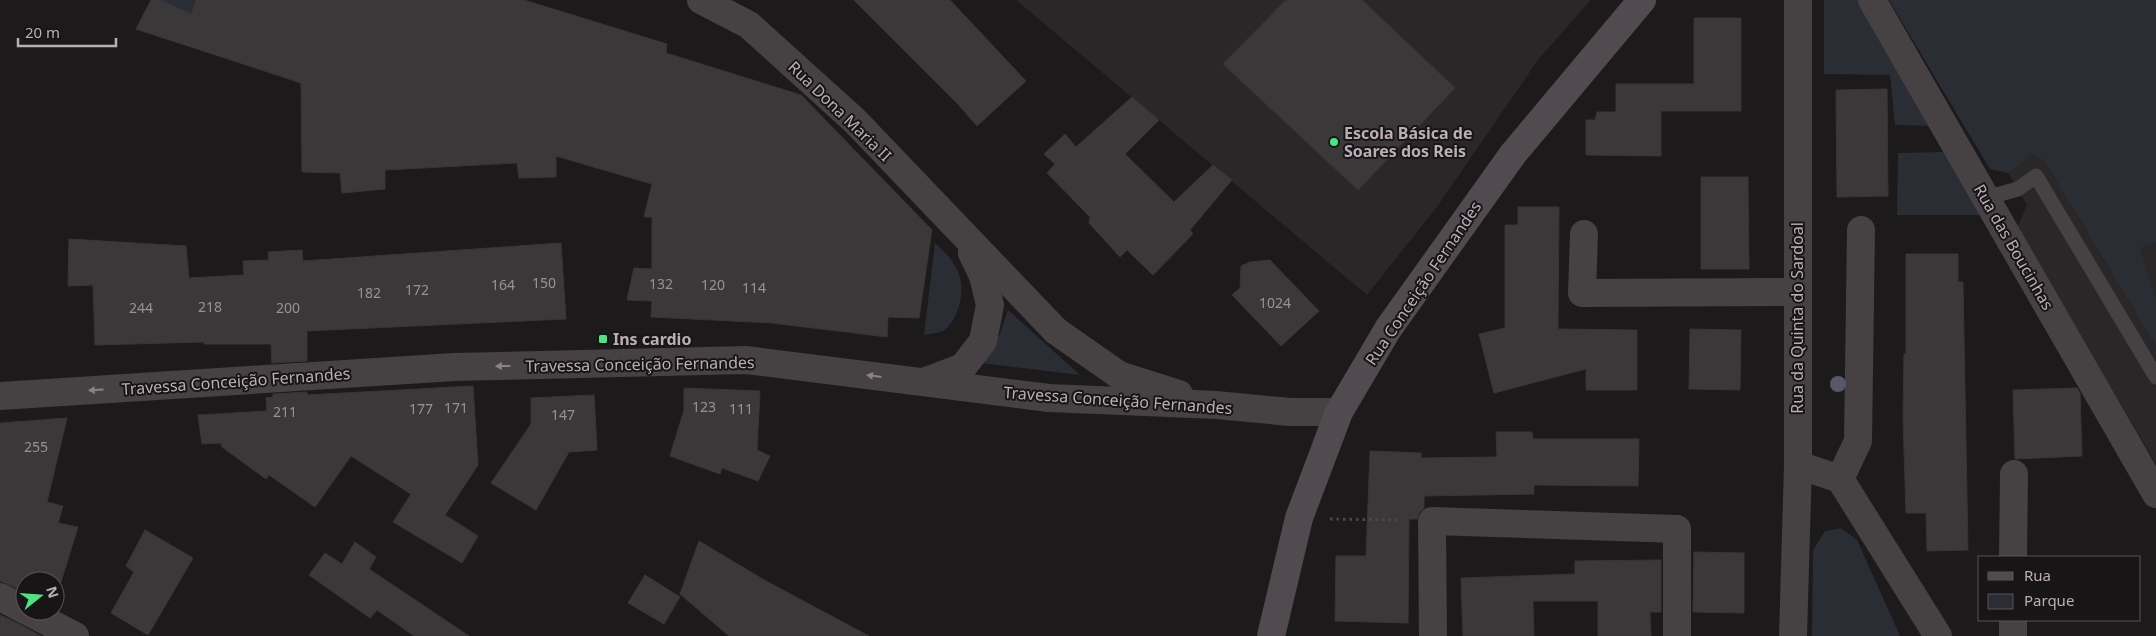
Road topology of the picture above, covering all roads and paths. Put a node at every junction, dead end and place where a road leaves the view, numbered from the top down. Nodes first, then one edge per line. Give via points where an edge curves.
1 (1642, 0) edge
2 (1798, 0) edge
3 (1872, 0) edge
4 (712, 3) edge
5 (1986, 198) junction
6 (1861, 230) dead end
7 (1584, 234) dead end
8 (965, 238) junction
9 (1797, 292) junction
10 (2156, 377) edge
11 (922, 383) junction
12 (0, 396) edge
13 (1216, 405) junction
14 (1339, 412) junction
15 (1798, 465) junction
16 (2014, 474) dead end
17 (1840, 479) junction
18 (2156, 494) edge
19 (1299, 518) junction
20 (1432, 521) junction
21 (2013, 556) edge
22 (0, 597) edge
23 (15, 604) edge
24 (47, 621) edge
25 (2013, 621) edge
26 (1933, 632) edge
27 (75, 636) edge
28 (1271, 636) edge
29 (1433, 636) edge
30 (1676, 636) edge
31 (1793, 636) edge
32 (2013, 636) edge

1 - 14 main road, Rua Conceição Fernandes via 1513,154 1388,329
2 - 9 street, Rua da Quinta do Sardoal
3 - 5 street, Rua das Boucinhas
4 - 8 street, Rua Dona Maria II via 749,25 855,122
5 - 10 lane via 2018,190 2036,176
5 - 18 street, Rua das Boucinhas
6 - 17 street via 1858,441
7 - 9 street via 1582,293
8 - 11 street, Rua Dona Maria II via 982,276 990,305 983,341 963,367
8 - 13 street, Rua Dona Maria II via 1056,331 1119,376
9 - 15 street, Rua da Quinta do Sardoal
11 -> 12 street, Travessa Conceição Fernandes via 736,360 454,367
11 - 13 street, Travessa Conceição Fernandes via 1049,398
13 - 14 street, Travessa Conceição Fernandes via 1290,412
14 - 19 main road, Rua Conceição Fernandes
15 - 17 street
15 - 31 street, Rua da Quinta do Sardoal
16 - 21 street
17 - 26 street
19 - 20 path
19 - 28 main road, Rua Conceição Fernandes
20 - 29 street
20 - 30 street via 1677,529
22 - 23 street
24 - 27 street
25 - 32 street

